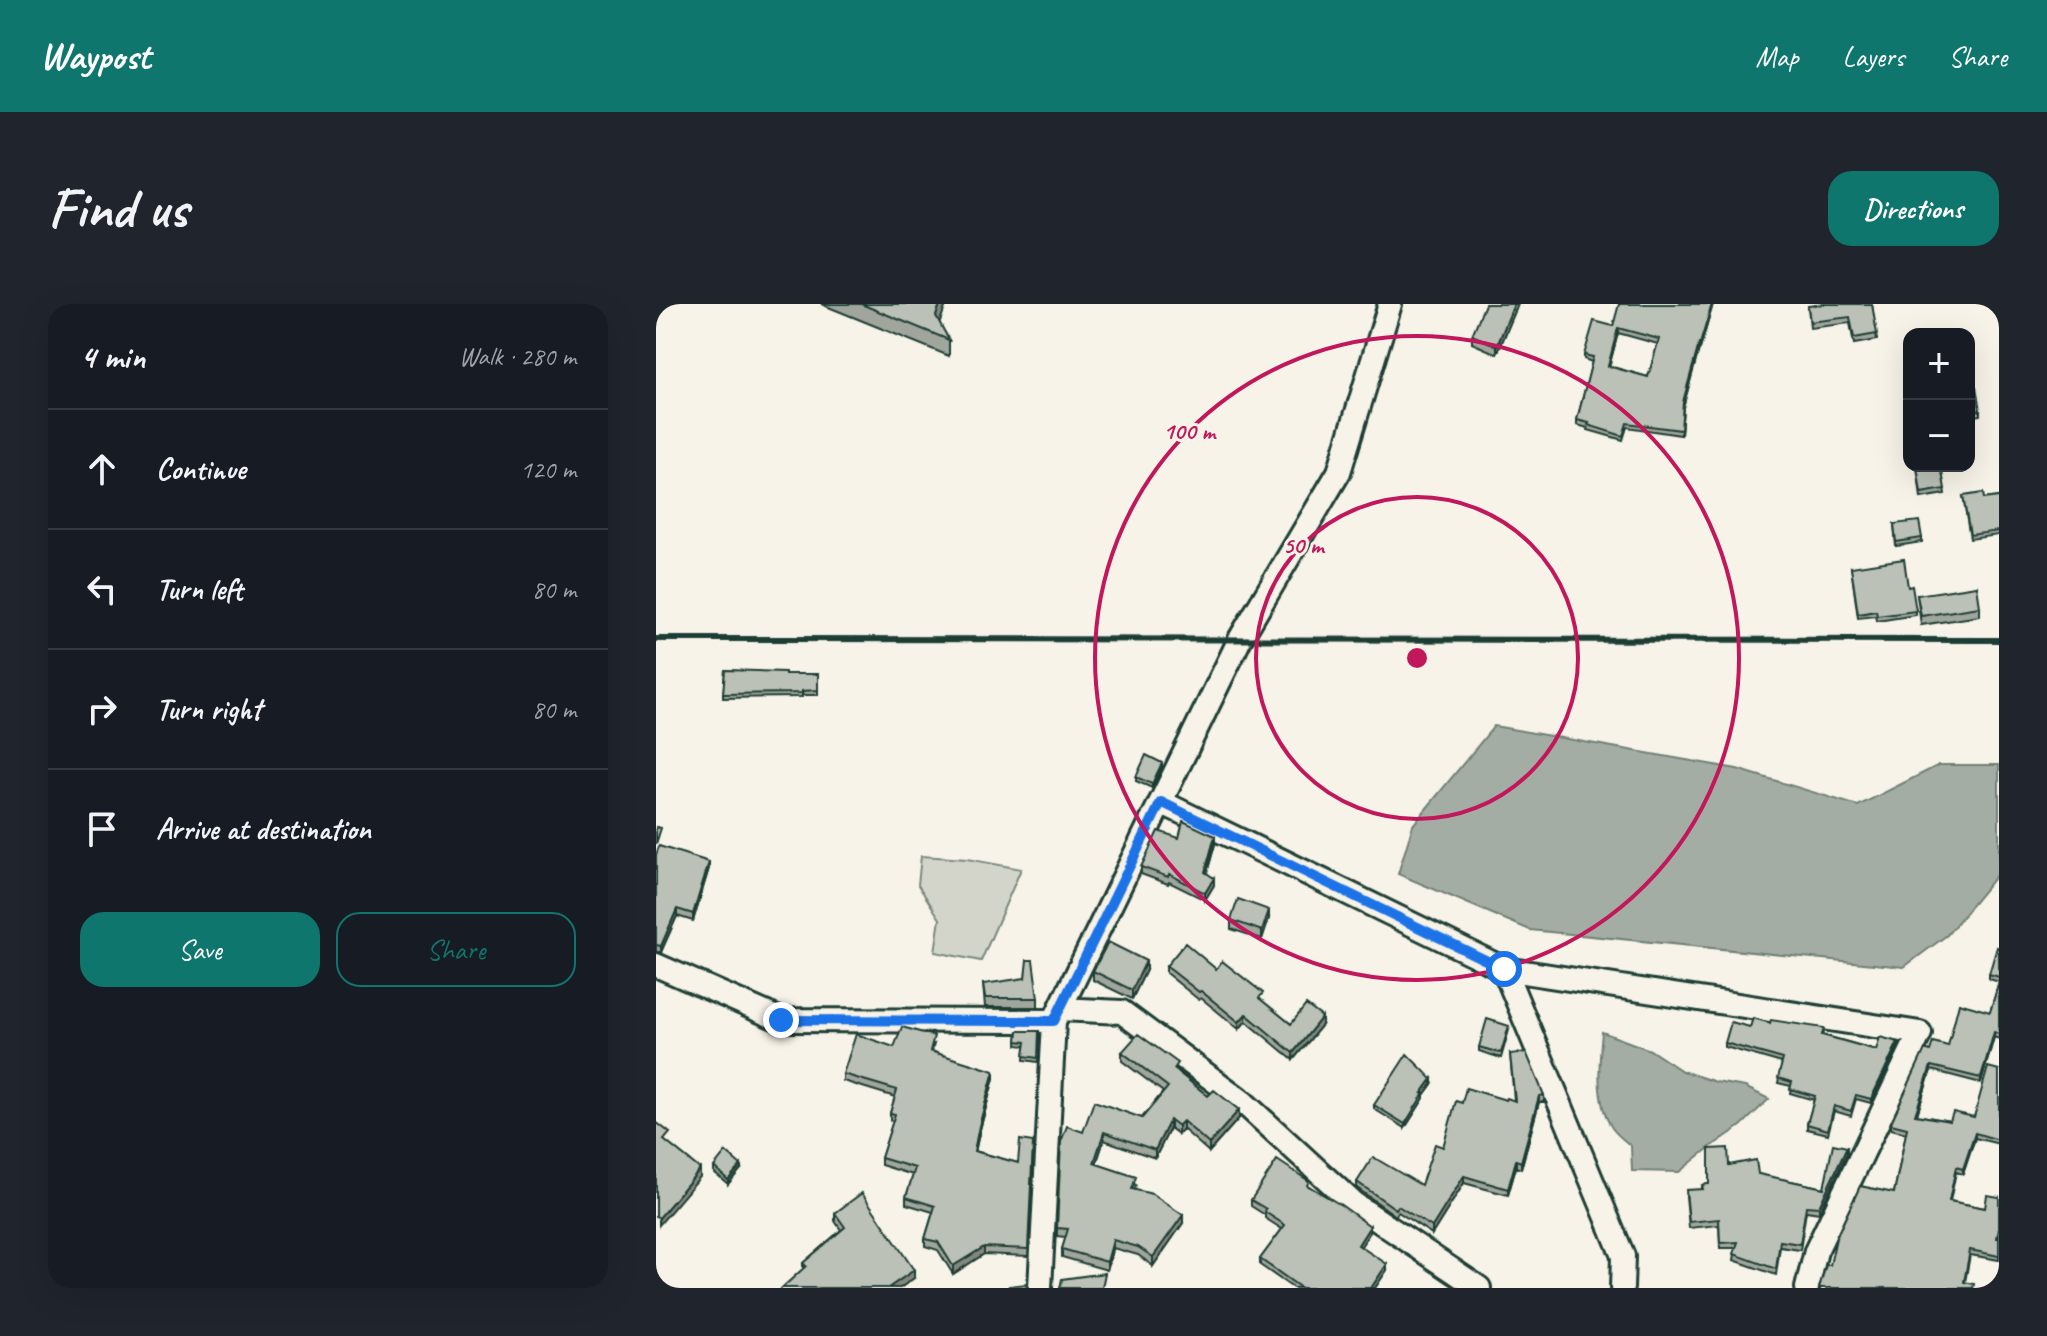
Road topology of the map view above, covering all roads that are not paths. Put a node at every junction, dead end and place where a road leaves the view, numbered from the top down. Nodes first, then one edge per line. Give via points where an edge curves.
1 (1390, 304) edge
2 (1161, 802) junction
3 (656, 965) edge
4 (1504, 969) junction
5 (1057, 1015) junction
6 (1040, 1288) edge
7 (1479, 1288) edge
8 (1622, 1288) edge
9 (1807, 1288) edge

1 - 2 street via 1339,472 1240,639
2 - 4 street
2 - 5 street
3 - 5 street via 781,1020
4 - 8 street via 1623,1256
4 - 9 street via 1920,1033 1816,1251
5 - 6 street
5 - 7 street via 1122,1012 1243,1102 1354,1204

